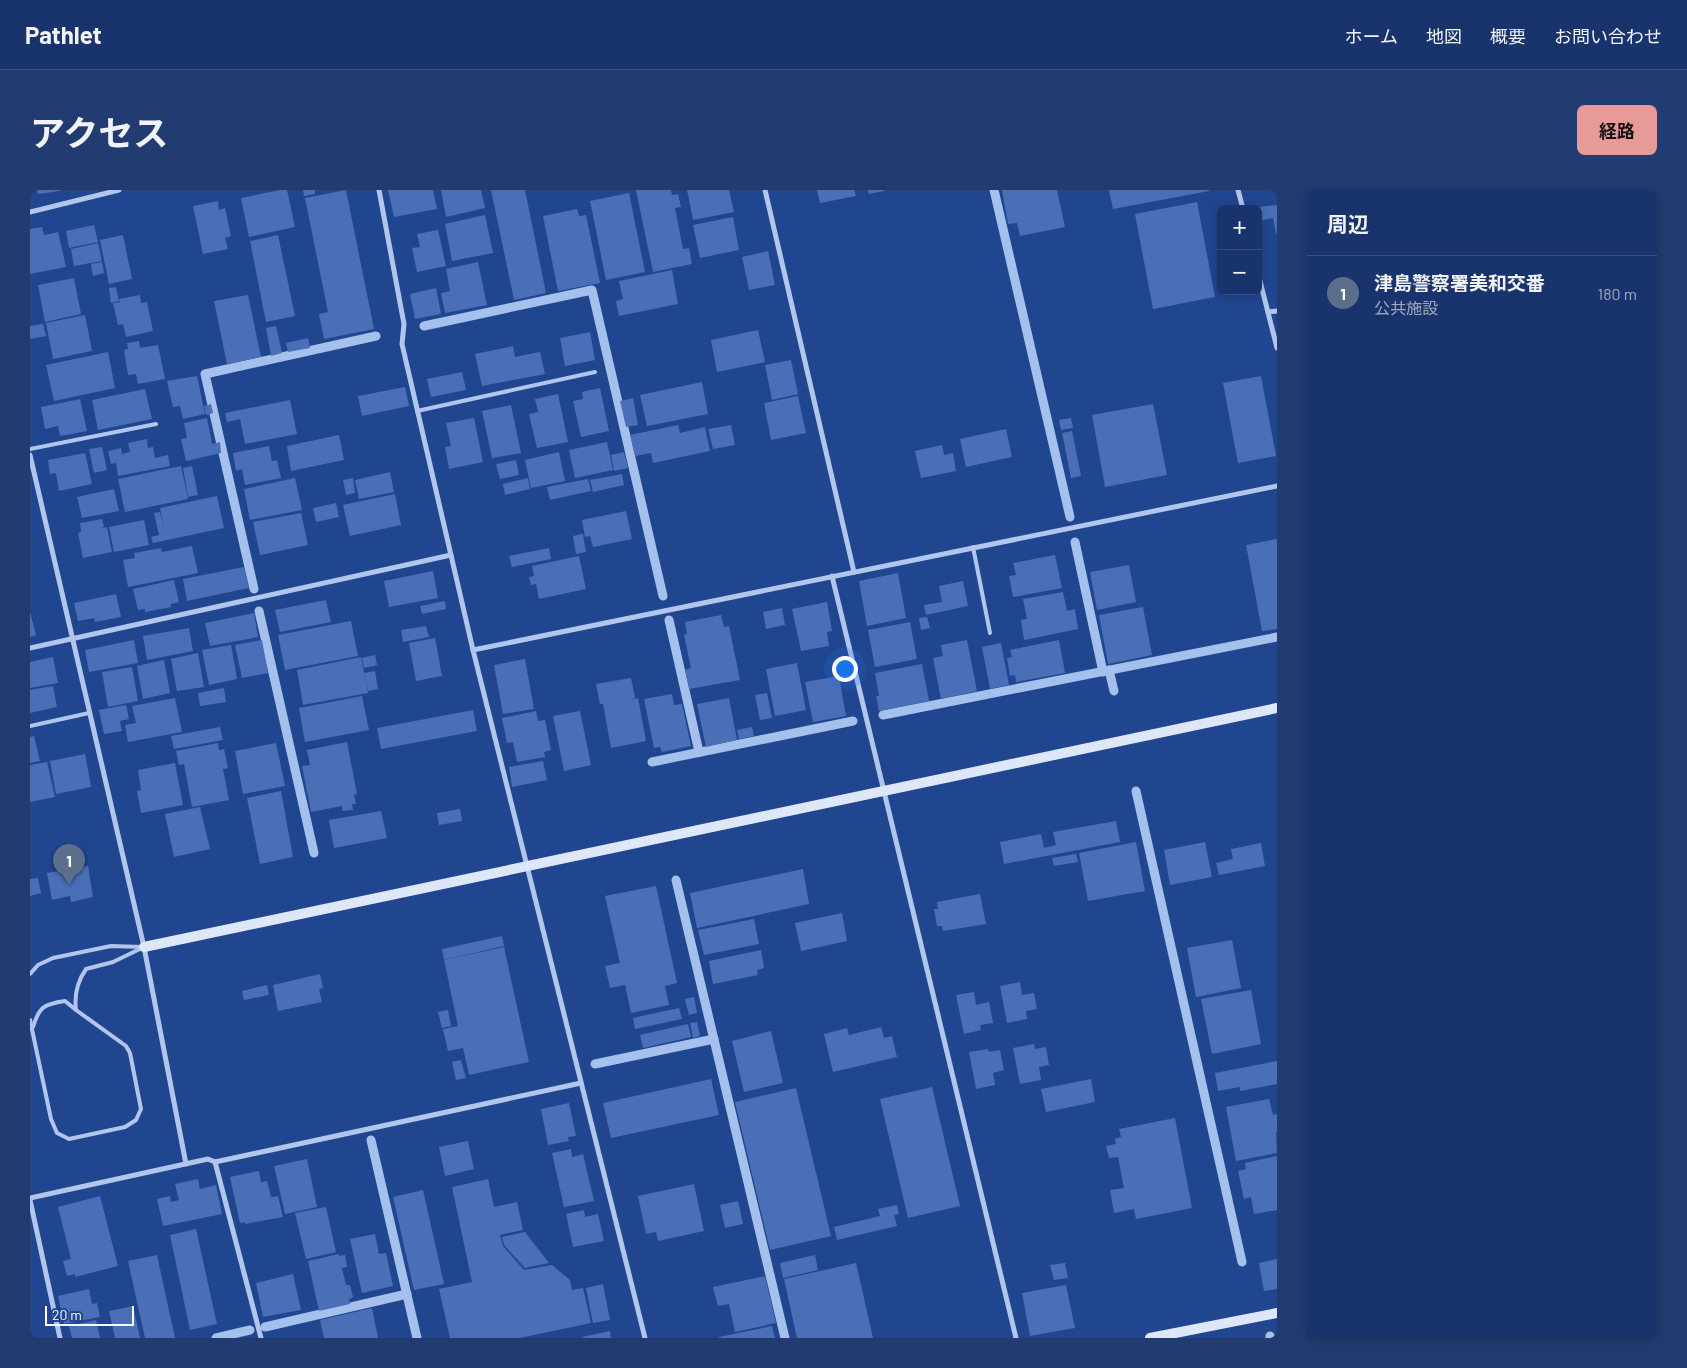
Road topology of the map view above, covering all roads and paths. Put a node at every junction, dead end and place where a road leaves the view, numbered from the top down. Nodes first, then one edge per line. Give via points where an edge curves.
1 (119, 190) edge
2 (379, 190) edge
3 (765, 190) edge
4 (1238, 190) edge
5 (112, 191) edge
6 (1242, 205) edge
7 (30, 212) edge
8 (1262, 289) edge
9 (1277, 311) edge
10 (1268, 312) junction
11 (1277, 348) edge
12 (596, 372) dead end
13 (417, 411) junction
14 (156, 424) dead end
15 (30, 449) edge
16 (30, 455) edge
17 (1277, 486) edge
18 (973, 547) junction
19 (450, 555) junction
20 (854, 572) junction
21 (832, 576) junction
22 (990, 633) dead end
23 (72, 639) junction
24 (30, 648) edge
25 (473, 650) junction
26 (1277, 708) edge
27 (89, 713) junction
28 (30, 726) edge
29 (884, 791) junction
30 (527, 867) junction
31 (144, 947) junction
32 (30, 974) edge
33 (76, 1010) junction
34 (30, 1020) edge
35 (32, 1029) junction
36 (581, 1083) junction
37 (215, 1162) junction
38 (186, 1164) junction
39 (30, 1199) edge
40 (1277, 1313) edge
41 (60, 1338) edge
42 (261, 1338) edge
43 (645, 1338) edge
44 (1016, 1338) edge
45 (1150, 1338) edge

1 - 5 street
2 - 13 street via 404,324 402,344
3 - 20 street
4 - 6 street
5 - 7 street
8 - 10 street
9 - 10 street
10 - 11 street
12 - 13 lane
13 - 19 street
14 - 15 lane
16 - 23 street
17 - 18 street
18 - 20 street
18 - 22 lane
19 - 23 street
19 - 25 street
20 - 21 street
21 - 25 street
21 - 29 street
23 - 24 street
23 - 27 street
25 - 30 street
26 - 29 street
27 - 28 lane
27 - 31 street
29 - 30 street
29 - 44 street
30 - 31 street
30 - 36 street
31 - 32 lane via 111,946 53,958 38,965
31 - 33 lane via 113,962 86,968 74,996
31 - 38 street
33 - 35 lane via 65,1002 52,1003 38,1012
33 - 35 lane via 126,1046 130,1053 141,1109 136,1120 125,1127 69,1139 58,1133
34 - 35 lane
36 - 37 street
36 - 43 street
37 - 38 street via 208,1159
37 - 42 street
38 - 39 street
39 - 41 street
40 - 45 street

